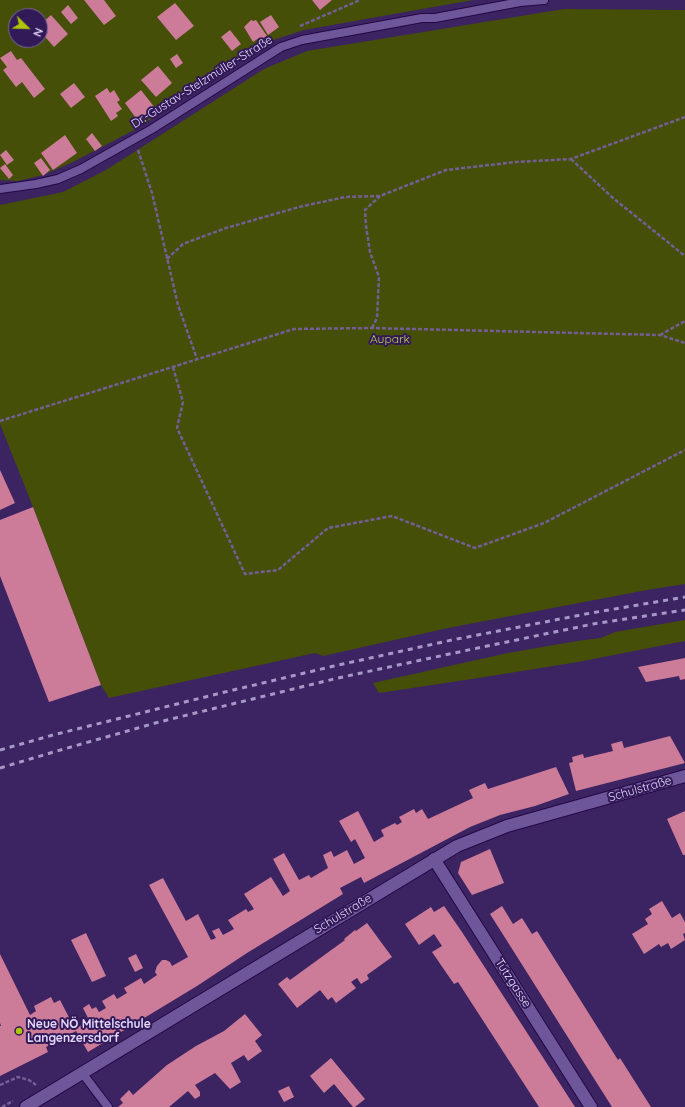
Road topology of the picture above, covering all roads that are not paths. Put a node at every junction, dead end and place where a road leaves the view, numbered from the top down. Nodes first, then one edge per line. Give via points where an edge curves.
1 (544, 0) edge
2 (0, 190) edge
3 (685, 776) edge
4 (434, 859) junction
5 (82, 1074) junction
6 (26, 1107) edge
7 (108, 1107) edge
8 (592, 1107) edge

1 - 2 lane, Dr.-Gustav-Stelzmüller-Straße via 422,18 302,40 281,47 152,129 81,169 58,179
3 - 4 street, Schulstraße via 507,826
4 - 5 street, Schulstraße
4 - 8 street, Tutzgasse
5 - 6 street, Schulstraße
5 - 7 lane

